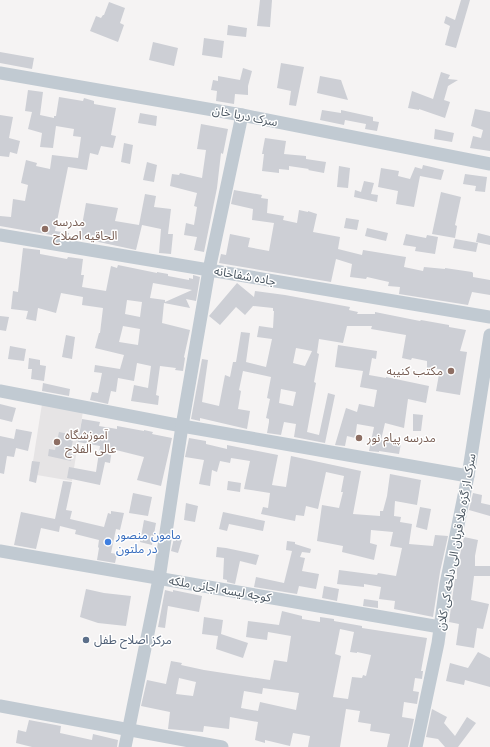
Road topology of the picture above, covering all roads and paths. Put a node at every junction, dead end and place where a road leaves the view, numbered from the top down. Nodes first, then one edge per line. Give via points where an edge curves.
1 (0, 73) edge
2 (242, 115) junction
3 (490, 164) edge
4 (0, 235) edge
5 (209, 270) junction
6 (490, 318) edge
7 (490, 335) edge
8 (0, 391) edge
9 (182, 426) junction
10 (468, 476) junction
11 (0, 551) edge
12 (159, 578) junction
13 (440, 627) junction
14 (0, 706) edge
15 (129, 729) junction
16 (125, 747) edge
17 (222, 747) edge
18 (416, 747) edge

1 - 2 street, سرک دریا خان
2 - 3 street, سرک دریا خان
2 - 5 street
4 - 5 street, جاده شفاخانه
5 - 6 street, جاده شفاخانه
5 - 9 street
7 - 10 street, سرک از گزه ملا قربان الی دلخه کی کلان
8 - 9 street
9 - 10 street
9 - 12 street
10 - 13 street, سرک از گزه ملا قربان الی دلخه کی کلان
11 - 12 street, کوچه لیسه اجانی ملکه
12 - 13 street, کوچه لیسه اجانی ملکه
12 - 15 street
13 - 18 street, سرک از گزه ملا قربان الی دلخه کی کلان
14 - 15 street
15 - 16 street
15 - 17 street

